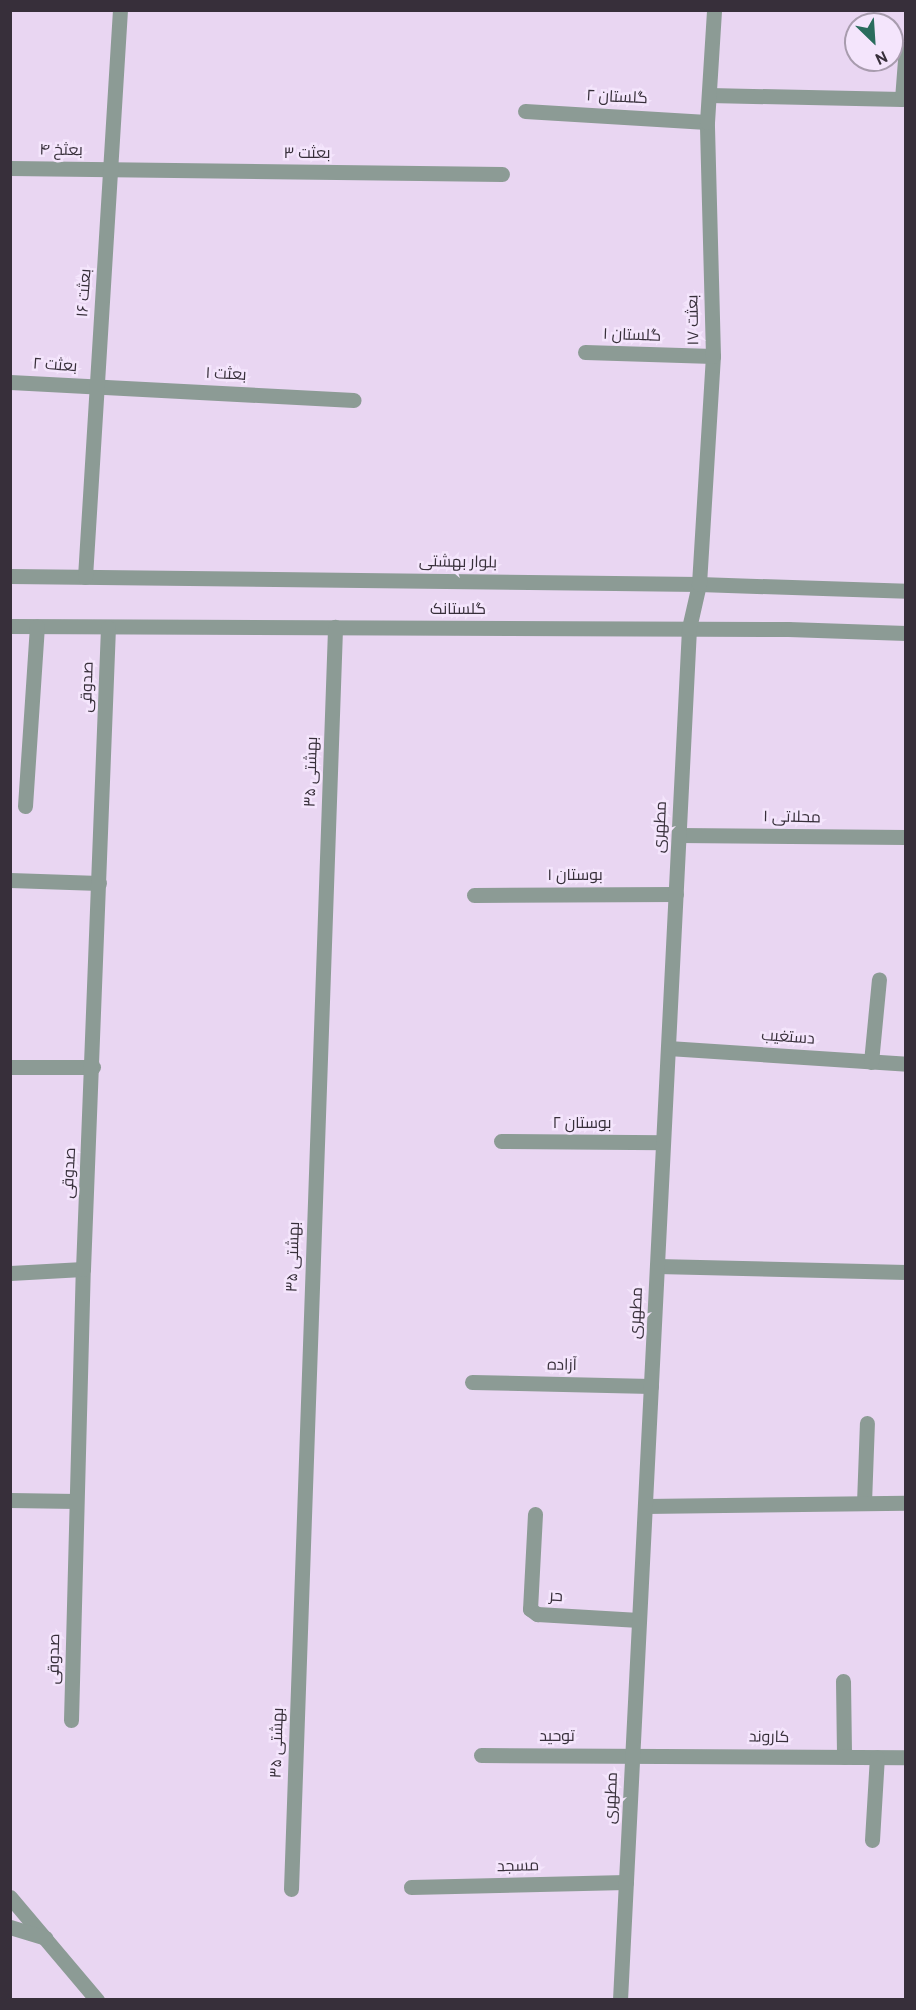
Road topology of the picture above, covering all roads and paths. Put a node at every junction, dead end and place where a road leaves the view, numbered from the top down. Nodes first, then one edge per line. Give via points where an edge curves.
1 (120, 10) edge
2 (714, 10) edge
3 (906, 47) edge
4 (709, 95) junction
5 (525, 111) dead end
6 (707, 122) junction
7 (10, 168) edge
8 (110, 171) junction
9 (502, 174) dead end
10 (585, 352) dead end
11 (713, 356) junction
12 (10, 382) edge
13 (97, 387) junction
14 (354, 400) dead end
15 (10, 576) edge
16 (84, 578) junction
17 (699, 584) junction
18 (906, 591) edge
19 (10, 626) edge
20 (37, 626) junction
21 (108, 627) junction
22 (335, 627) junction
23 (689, 628) junction
24 (906, 633) edge
25 (25, 806) dead end
26 (679, 835) junction
27 (906, 837) edge
28 (10, 880) edge
29 (99, 883) junction
30 (676, 894) junction
31 (474, 895) dead end
32 (879, 979) dead end
33 (668, 1048) junction
34 (871, 1062) junction
35 (906, 1064) edge
36 (10, 1067) edge
37 (93, 1067) junction
38 (501, 1141) dead end
39 (663, 1142) junction
40 (657, 1266) junction
41 (83, 1269) junction
42 (906, 1272) edge
43 (10, 1273) edge
44 (472, 1382) dead end
45 (651, 1386) junction
46 (867, 1424) dead end
47 (10, 1500) edge
48 (76, 1501) junction
49 (864, 1503) junction
50 (906, 1503) edge
51 (645, 1506) junction
52 (535, 1514) dead end
53 (639, 1620) junction
54 (843, 1681) dead end
55 (72, 1720) dead end
56 (633, 1754) junction
57 (481, 1755) dead end
58 (844, 1756) junction
59 (877, 1757) junction
60 (906, 1757) edge
61 (872, 1840) dead end
62 (626, 1882) junction
63 (411, 1887) dead end
64 (291, 1889) dead end
65 (10, 1897) edge
66 (10, 1927) edge
67 (45, 1938) junction
68 (97, 2000) edge
69 (620, 2000) edge

1 - 8 street, بعثت ۱۶
2 - 4 street, بعثت ۱۷
3 - 4 street via 902,99
4 - 6 street, بعثت ۱۷
5 - 6 street, گلستان ۲
6 - 11 street, بعثت ۱۷
7 - 8 street, بعثخ ۴
8 - 9 street, بعثت ۳
8 - 13 street, بعثت ۱۶
10 - 11 street, گلستان ۱
11 - 17 street, بعثت ۱۷
12 - 13 street, بعثت ۲
13 - 14 street, بعثت ١
13 - 16 street, بعثت ۱۶
15 - 16 street, بلوار بهشتی
16 - 17 street, بلوار بهشتی
17 - 18 street, بلوار بهشتی
17 - 23 street, بعثت ۱۷
19 - 20 street, گلستانک
20 - 21 street, گلستانک
20 - 25 street
21 - 22 street, گلستانک
21 - 29 street, صدوقی
22 - 23 street, گلستانک
22 - 64 street, بهشتی ۳۵
23 - 24 street, گلستانک
23 - 26 street, مطهری
26 - 27 street, محلاتی ۱
26 - 30 street, مطهری
28 - 29 street
29 - 37 street, صدوقی
30 - 31 street, بوستان ۱
30 - 33 street, مطهری
32 - 34 street
33 - 34 street, دستغیب
33 - 39 street, مطهری
34 - 35 street, دستغیب
36 - 37 street
37 - 41 street, صدوقی
38 - 39 street, بوستان ۲
39 - 40 street, مطهری
40 - 42 street
40 - 45 street, مطهری
41 - 43 street
41 - 48 street, صدوقی
44 - 45 street, آزاده
45 - 51 street, مطهری
46 - 49 street
47 - 48 street
48 - 55 street, صدوقی
49 - 50 street
49 - 51 street
51 - 53 street, مطهری
52 - 53 street, حر via 530,1609 537,1614
53 - 56 street, مطهری
54 - 58 street
56 - 57 street, توحید
56 - 58 street, کاروند
56 - 62 street, مطهری
58 - 59 street, کاروند
59 - 60 street, کاروند
59 - 61 street
62 - 63 street, مسجد
62 - 69 street, مطهری
65 - 67 street
66 - 67 street
67 - 68 street

